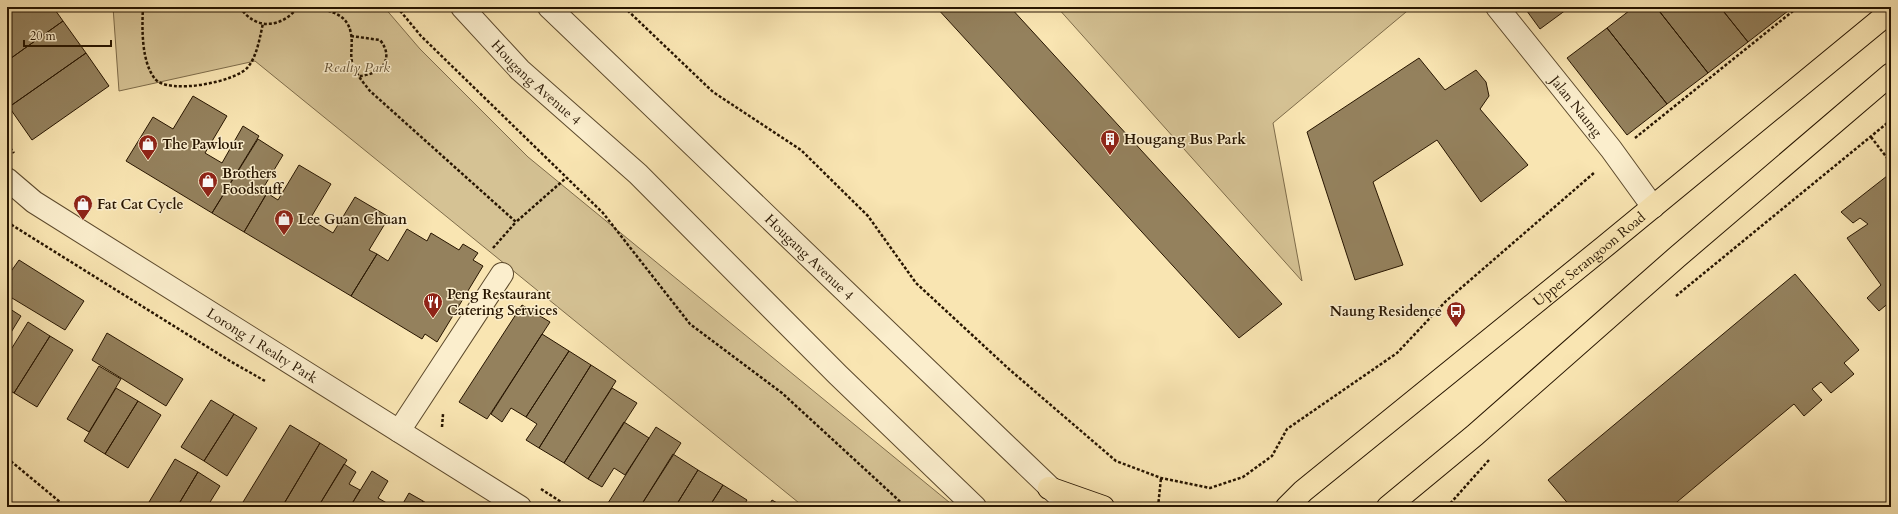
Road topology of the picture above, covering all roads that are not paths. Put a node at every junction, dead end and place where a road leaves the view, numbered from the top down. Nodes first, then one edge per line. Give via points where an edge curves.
1 (462, 7) edge
2 (549, 7) edge
3 (1497, 7) edge
4 (1891, 11) edge
5 (1891, 74) edge
6 (7, 179) edge
7 (1652, 207) junction
8 (502, 274) dead end
9 (399, 431) junction
10 (1049, 488) junction
11 (520, 507) edge
12 (975, 507) edge
13 (1071, 507) edge
14 (1103, 507) edge
15 (1286, 507) edge
16 (1388, 507) edge

1 - 12 street, Hougang Avenue 4 via 520,70 638,174 838,375
2 - 10 street, Hougang Avenue 4
3 - 7 street, Jalan Naung via 1611,149
4 - 7 main road, Upper Serangoon Road
5 - 16 main road via 1677,257 1475,435
6 - 9 street, Lorong 1 Realty Park via 34,202
7 - 15 main road, Upper Serangoon Road
8 - 9 street
9 - 11 street, Lorong 1 Realty Park
10 - 13 street, Hougang Avenue 4
10 - 14 main road

